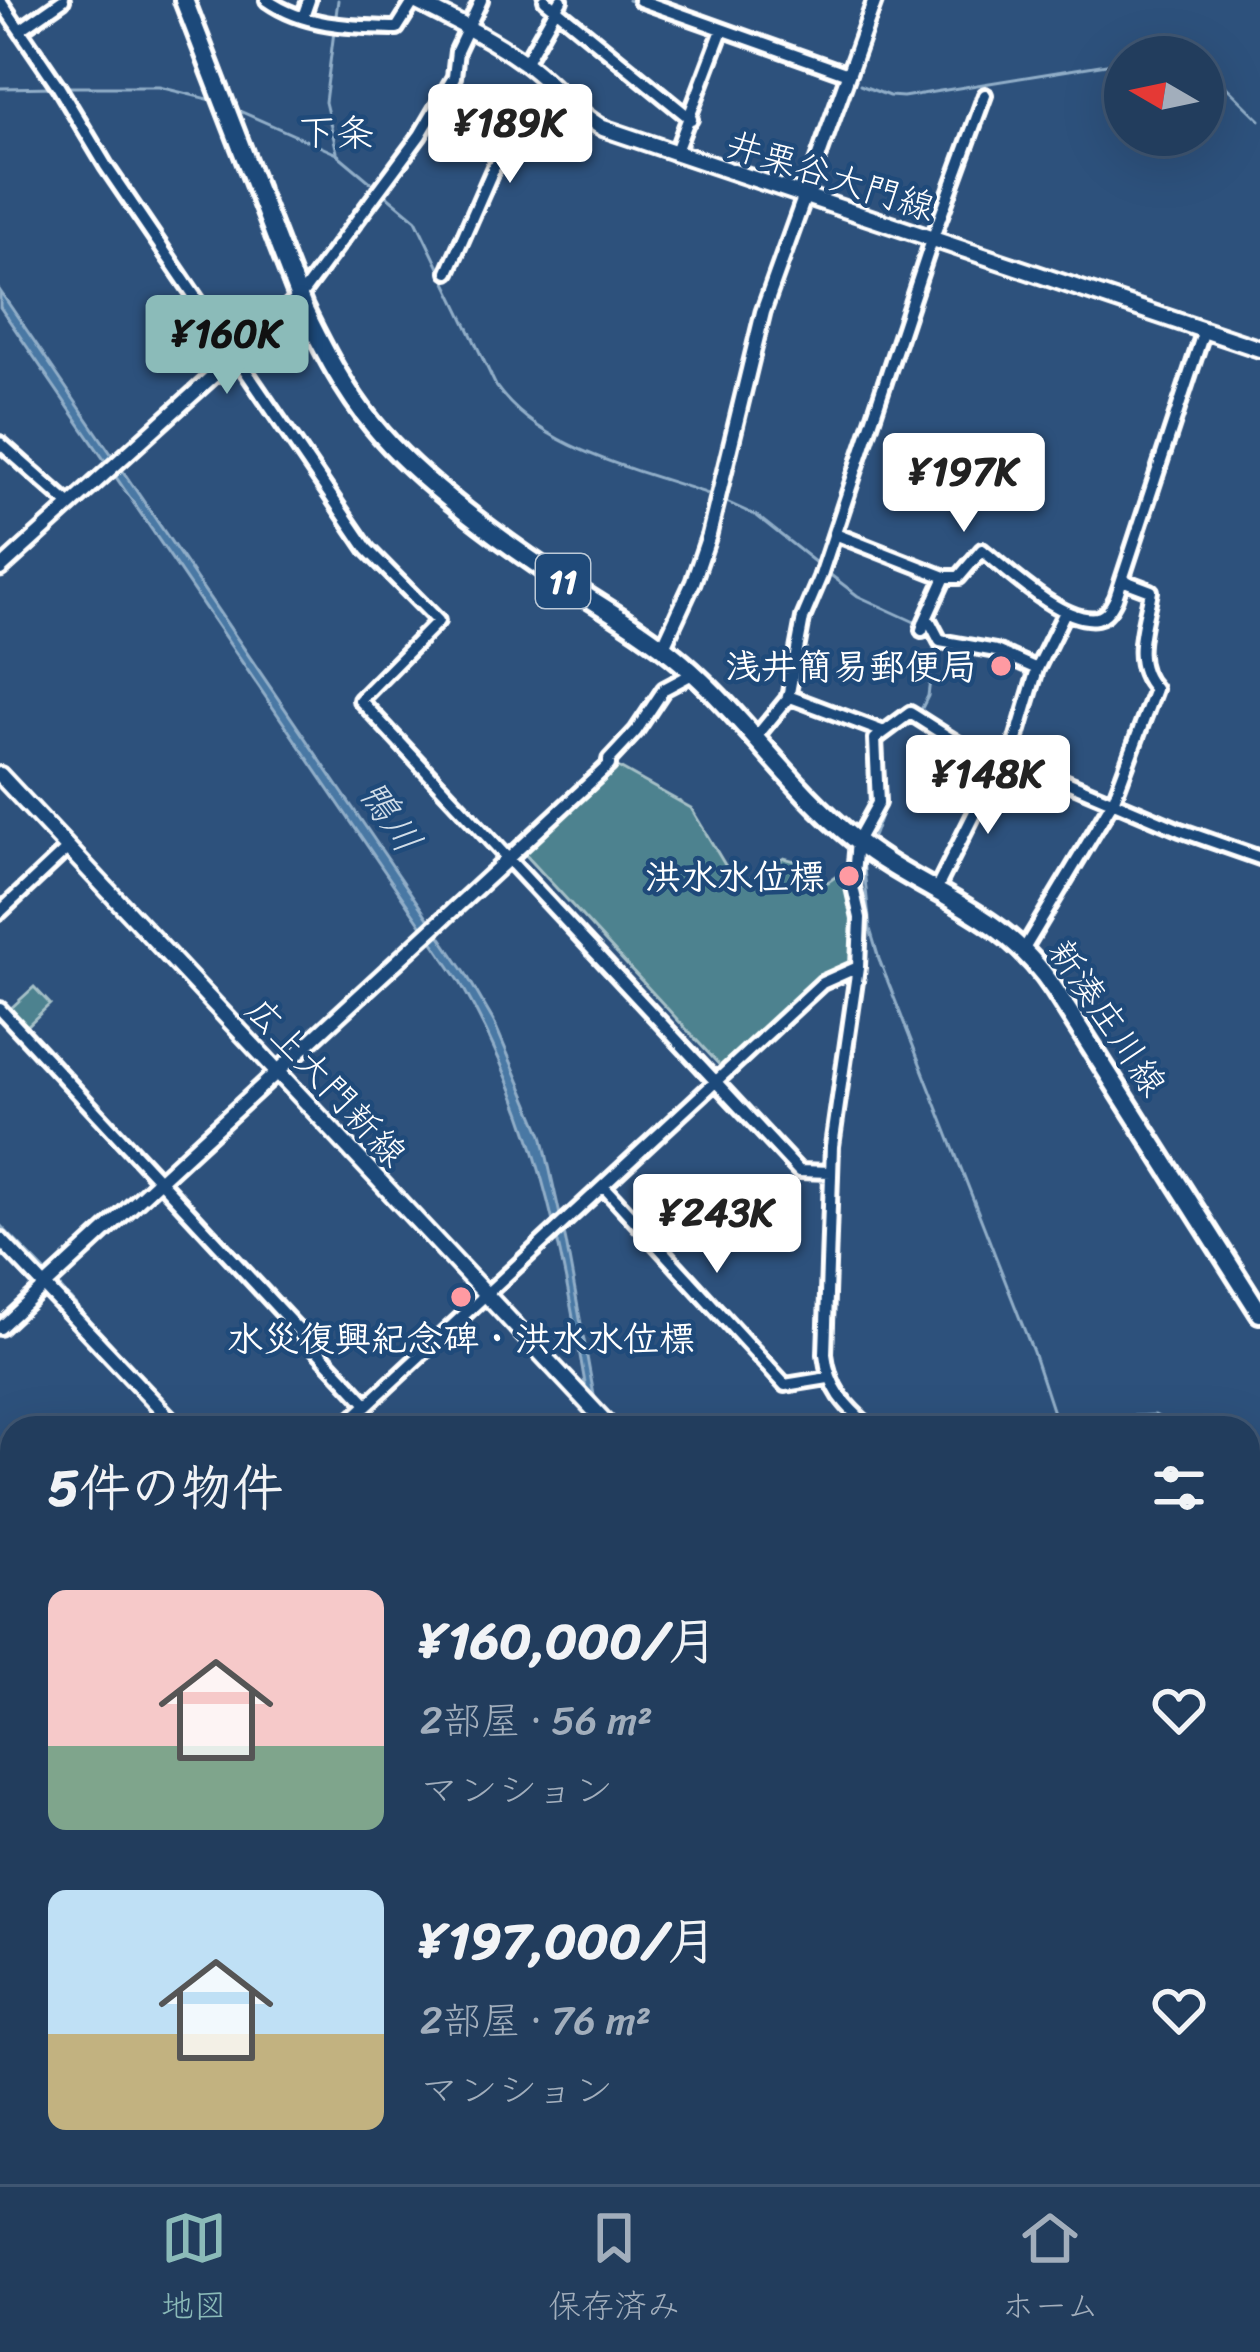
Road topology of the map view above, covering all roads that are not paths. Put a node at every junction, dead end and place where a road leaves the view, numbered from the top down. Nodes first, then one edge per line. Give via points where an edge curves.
1 (63, 0) edge
2 (184, 0) edge
3 (266, 0) edge
4 (309, 0) edge
5 (414, 0) edge
6 (481, 0) edge
7 (544, 0) edge
8 (640, 0) edge
9 (875, 0) edge
10 (0, 2) edge
11 (558, 4) edge
12 (303, 17) junction
13 (466, 28) junction
14 (20, 30) junction
15 (722, 30) junction
16 (525, 63) junction
17 (848, 74) junction
18 (985, 95) dead end
19 (568, 100) junction
20 (691, 119) junction
21 (675, 154) junction
22 (803, 196) junction
23 (932, 240) junction
24 (448, 272) dead end
25 (299, 298) junction
26 (1204, 331) junction
27 (1260, 349) edge
28 (238, 355) junction
29 (0, 443) edge
30 (70, 505) junction
31 (835, 534) junction
32 (0, 569) edge
33 (945, 577) junction
34 (1122, 580) junction
35 (1065, 612) junction
36 (664, 647) junction
37 (1037, 669) junction
38 (694, 673) junction
39 (788, 696) junction
40 (884, 732) junction
41 (757, 737) junction
42 (1003, 765) junction
43 (0, 775) edge
44 (1114, 799) junction
45 (856, 841) junction
46 (68, 848) junction
47 (1260, 858) edge
48 (508, 859) junction
49 (937, 890) junction
50 (0, 912) edge
51 (1024, 949) junction
52 (858, 967) junction
53 (0, 1009) edge
54 (277, 1071) junction
55 (716, 1080) junction
56 (831, 1172) junction
57 (161, 1179) junction
58 (603, 1186) junction
59 (0, 1239) edge
60 (45, 1286) junction
61 (485, 1294) junction
62 (1260, 1313) edge
63 (0, 1328) edge
64 (828, 1378) junction
65 (367, 1404) junction
66 (168, 1416) edge
67 (354, 1416) edge
68 (599, 1416) edge
69 (858, 1416) edge

1 - 14 street
2 - 25 main road, 新湊庄川線 / 11
3 - 12 street
4 - 12 street
5 - 12 street via 397,28
5 - 13 main road, 井栗谷大門線
6 - 13 street
7 - 11 street
8 - 15 street
9 - 17 street
10 - 14 street
11 - 16 street
11 - 20 street
13 - 16 main road, 井栗谷大門線
13 - 25 street via 454,77 404,161
14 - 28 street
15 - 17 street
15 - 20 street
16 - 19 main road, 井栗谷大門線
17 - 22 street
18 - 23 street
19 - 21 main road, 井栗谷大門線 via 603,128
19 - 24 street via 494,167
20 - 21 street
21 - 22 main road, 井栗谷大門線
22 - 23 main road, 井栗谷大門線
22 - 36 street via 751,355 709,535
23 - 26 main road, 井栗谷大門線
23 - 31 street
25 - 28 street
25 - 36 main road, 新湊庄川線 / 11 via 326,356 393,447 506,540
26 - 27 main road, 井栗谷大門線
26 - 34 street
28 - 30 street
28 - 48 street via 367,549 438,621 359,700
29 - 30 street
30 - 32 street
31 - 33 street
31 - 39 street via 803,618
33 - 35 street via 959,577 982,550
33 - 37 street via 924,626 940,641
34 - 35 street via 1108,613 1095,619
34 - 44 street via 1151,591 1140,654 1142,675 1155,689
35 - 37 street
36 - 38 main road, 新湊庄川線 / 11
37 - 42 street
38 - 41 main road, 新湊庄川線 / 11
38 - 48 street via 664,689 609,765
39 - 40 street
39 - 41 street
40 - 42 street via 910,713
40 - 45 street via 875,740 876,810
41 - 45 main road, 新湊庄川線 / 11
42 - 44 street
42 - 49 street
43 - 46 main road, 広上大門新線
44 - 47 street
44 - 51 street
45 - 49 main road, 新湊庄川線 / 11
45 - 52 street
46 - 50 street
46 - 54 main road, 広上大門新線
48 - 54 street
48 - 55 street
49 - 51 main road, 新湊庄川線 / 11
51 - 62 main road, 新湊庄川線 / 11
52 - 55 street via 822,983
52 - 56 street
53 - 57 street
54 - 57 street
54 - 61 main road, 広上大門新線
55 - 56 street via 800,1172
55 - 58 street
56 - 64 street
57 - 60 street
57 - 65 street
58 - 61 street
58 - 64 street via 785,1385
59 - 60 street
60 - 63 street
60 - 66 street
61 - 65 street
61 - 68 main road, 広上大門新線
64 - 69 street
65 - 67 street

